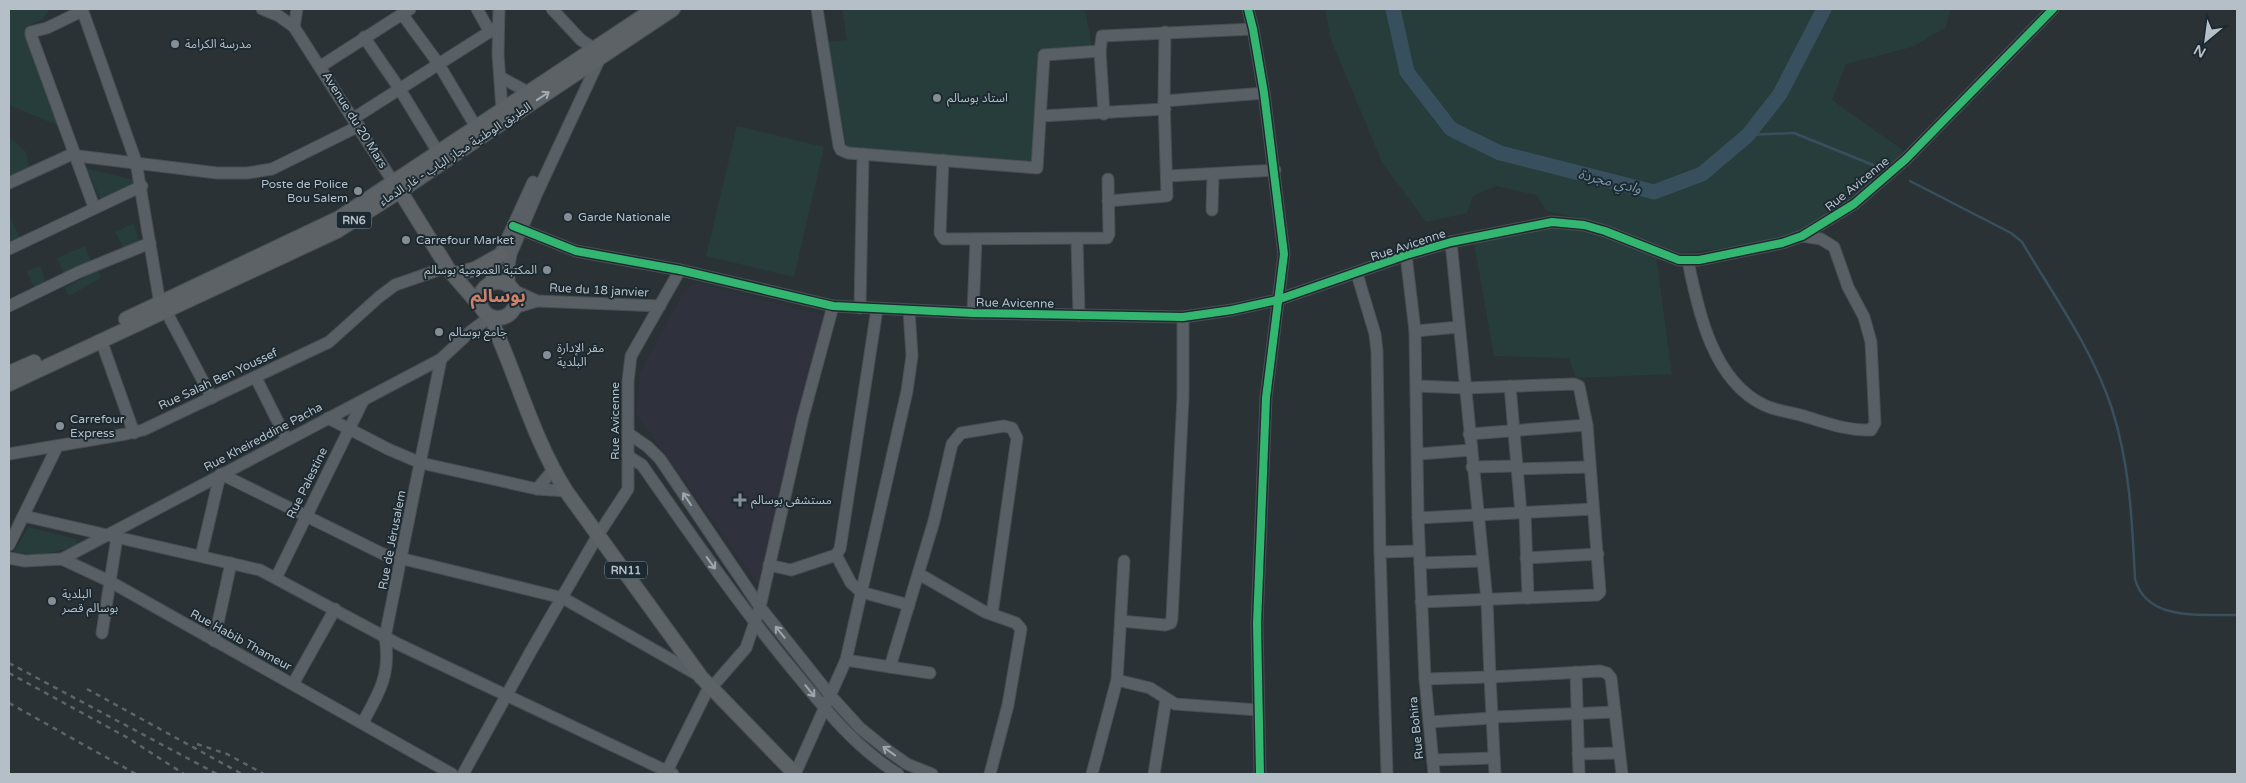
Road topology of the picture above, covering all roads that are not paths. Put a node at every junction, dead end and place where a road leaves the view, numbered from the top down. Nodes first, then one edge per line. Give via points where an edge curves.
1 (262, 9) edge
2 (296, 9) edge
3 (477, 9) edge
4 (499, 9) edge
5 (552, 9) edge
6 (654, 9) edge
7 (673, 9) edge
8 (817, 9) edge
9 (1248, 9) edge
10 (2053, 9) edge
11 (82, 10) edge
12 (406, 12) edge
13 (294, 27) junction
14 (493, 29) junction
15 (1253, 29) junction
16 (1166, 32) junction
17 (364, 37) junction
18 (1100, 51) junction
19 (591, 58) junction
20 (438, 63) junction
21 (321, 66) junction
22 (500, 77) junction
23 (399, 88) junction
24 (528, 92) junction
25 (1264, 93) junction
26 (1165, 105) junction
27 (502, 109) junction
28 (1104, 114) junction
29 (1041, 116) junction
30 (356, 122) junction
31 (476, 126) junction
32 (438, 152) junction
33 (863, 154) junction
34 (75, 156) junction
35 (943, 160) junction
36 (136, 162) junction
37 (1275, 170) junction
38 (1213, 174) junction
39 (1168, 176) junction
40 (1108, 179) dead end
41 (9, 183) edge
42 (142, 186) junction
43 (396, 186) junction
44 (1108, 201) junction
45 (94, 207) junction
46 (1212, 210) dead end
47 (517, 228) junction
48 (1802, 236) junction
49 (976, 240) junction
50 (1077, 240) junction
51 (1451, 242) junction
52 (150, 243) junction
53 (9, 249) edge
54 (500, 255) junction
55 (1406, 255) junction
56 (1688, 261) junction
57 (680, 270) junction
58 (451, 271) junction
59 (1357, 274) junction
60 (489, 284) junction
61 (511, 289) junction
62 (1277, 300) junction
63 (537, 301) junction
64 (9, 306) edge
65 (164, 306) junction
66 (660, 306) junction
67 (833, 306) junction
68 (860, 308) junction
69 (877, 309) junction
70 (909, 310) junction
71 (494, 313) junction
72 (973, 313) junction
73 (1079, 315) junction
74 (1182, 317) junction
75 (1459, 327) junction
76 (1415, 331) junction
77 (101, 340) junction
78 (441, 359) junction
79 (9, 373) edge
80 (256, 378) junction
81 (9, 384) edge
82 (1417, 386) junction
83 (1510, 386) junction
84 (1465, 388) junction
85 (212, 398) junction
86 (364, 401) junction
87 (328, 418) junction
88 (1586, 425) junction
89 (348, 430) junction
90 (1513, 430) junction
91 (134, 433) junction
92 (628, 433) junction
93 (1469, 434) junction
94 (287, 440) junction
95 (57, 447) junction
96 (1471, 450) junction
97 (9, 454) edge
98 (1419, 454) junction
99 (628, 456) junction
100 (421, 463) junction
101 (1472, 467) junction
102 (1589, 467) junction
103 (1517, 468) junction
104 (552, 470) junction
105 (220, 474) junction
106 (537, 489) junction
107 (566, 491) junction
108 (1593, 509) junction
109 (1523, 513) junction
110 (1478, 514) junction
111 (24, 516) junction
112 (306, 517) junction
113 (1418, 518) junction
114 (598, 535) junction
115 (111, 536) junction
116 (9, 545) edge
117 (1380, 552) junction
118 (1598, 554) junction
119 (201, 556) junction
120 (836, 556) junction
121 (1420, 557) junction
122 (9, 558) edge
123 (1526, 558) junction
124 (62, 559) junction
125 (403, 560) junction
126 (1124, 561) dead end
127 (1482, 561) junction
128 (231, 563) junction
129 (769, 565) junction
130 (919, 574) junction
131 (276, 578) junction
132 (109, 581) junction
133 (861, 592) junction
134 (563, 598) junction
135 (1528, 598) junction
136 (1486, 601) junction
137 (1421, 602) junction
138 (909, 605) junction
139 (760, 607) junction
140 (335, 609) junction
141 (992, 614) junction
142 (1121, 621) junction
143 (754, 623) junction
144 (102, 633) dead end
145 (385, 638) junction
146 (214, 640) junction
147 (846, 660) junction
148 (890, 668) junction
149 (1576, 672) junction
150 (930, 673) dead end
151 (1490, 677) junction
152 (1425, 679) junction
153 (1117, 680) junction
154 (708, 683) junction
155 (293, 684) junction
156 (830, 695) junction
157 (508, 696) junction
158 (1166, 699) junction
159 (824, 708) junction
160 (1258, 710) junction
161 (1615, 712) junction
162 (1577, 714) junction
163 (1493, 718) junction
164 (363, 722) junction
165 (1429, 722) junction
166 (1578, 754) junction
167 (1619, 754) junction
168 (1494, 758) junction
169 (1433, 760) junction
170 (670, 773) edge
171 (452, 774) edge
172 (463, 774) edge
173 (795, 774) edge
174 (898, 774) edge
175 (932, 774) edge
176 (990, 774) edge
177 (1092, 774) edge
178 (1154, 774) edge
179 (1260, 774) edge
180 (1387, 774) edge
181 (1434, 774) edge
182 (1495, 774) edge
183 (1579, 774) edge
184 (1622, 774) edge

1 - 13 street, Avenue du 20 Mars
2 - 13 street
3 - 14 street
4 - 14 street
5 - 19 street via 581,40
6 - 19 main road, الطريق الوطنية مجاز الباب - غار الدماء / RN6
7 - 19 main road, الطريق الوطنية مجاز الباب - غار الدماء / RN6
8 - 33 street via 839,146 844,152
9 - 15 street
10 - 48 street, Rue Avicenne via 1881,182 1854,204
11 - 34 street via 47,28 31,32
11 - 36 street
12 - 17 street
12 - 20 street
13 - 21 street, Avenue du 20 Mars
14 - 20 street
14 - 22 street
15 - 16 street
15 - 25 street
16 - 18 street via 1102,36
16 - 26 street
17 - 21 street
17 - 23 street
18 - 28 street
18 - 29 street via 1045,53
19 - 24 main road, الطريق الوطنية مجاز الباب - غار الدماء / RN6
43 -> 19 main road, الطريق الوطنية مجاز الباب - غار الدماء / RN6
19 - 47 street
20 - 23 street
20 - 31 street
21 - 30 street, Avenue du 20 Mars
22 - 24 street
22 - 27 street
23 - 30 street
23 - 32 street
24 - 27 main road, الطريق الوطنية مجاز الباب - غار الدماء / RN6
25 - 26 street
25 - 37 street
26 - 28 street
26 - 39 street
27 - 31 main road, الطريق الوطنية مجاز الباب - غار الدماء / RN6
28 - 29 street
29 - 35 street via 1038,168
30 - 36 street via 272,169 217,173
30 - 43 street, Avenue du 20 Mars
31 - 32 main road, الطريق الوطنية مجاز الباب - غار الدماء / RN6
32 - 43 main road, الطريق الوطنية مجاز الباب - غار الدماء / RN6
33 - 35 street
33 - 68 street
34 - 36 street
34 - 41 street via 64,157
34 - 45 street
35 - 49 street via 940,236 944,239
36 - 42 street
37 - 38 street
37 - 62 street via 1284,254
38 - 39 street
38 - 46 street
39 - 44 street via 1166,197
40 - 44 street
42 - 45 street
42 - 52 street
43 - 58 main road, Avenue du 20 Mars
43 - 65 main road, الطريق الوطنية مجاز الباب - غار الدماء / RN6 via 337,231
44 - 50 street via 1107,238
45 - 53 street
47 - 54 street
47 - 57 street via 576,251
47 - 61 street via 509,262
48 - 56 street, Rue Avicenne
48 - 56 street via 1821,239 1834,247 1866,324 1871,342 1875,419 1871,430 1834,427 1769,407 1743,390 1720,362 1702,318
49 - 50 street
49 - 72 street
50 - 73 street
51 - 55 street, Rue Avicenne
51 - 56 street, Rue Avicenne via 1536,223 1569,222 1606,231
51 - 75 street
52 - 64 street
52 - 65 street
54 - 58 main road via 475,269
54 - 60 street
55 - 59 street, Rue Avicenne
55 - 76 street, Rue Bohira
57 - 66 street, Rue Avicenne
57 - 67 street, Rue Avicenne
58 - 60 main road
58 - 71 main road, Avenue du 20 Mars
58 - 80 street, Rue Salah Ben Youssef via 395,285 329,342
59 - 62 street, Rue Avicenne
59 - 117 street via 1377,351
60 - 61 main road via 504,283
60 - 71 main road, RN11 via 480,297
61 - 63 street
61 - 71 main road, RN11 via 515,296
62 - 74 street, Rue Avicenne
62 - 160 street via 1266,398 1257,624
63 - 66 street, Rue du 18 janvier
63 - 71 street
65 - 77 main road, الطريق الوطنية مجاز الباب - غار الدماء / RN6
65 - 79 main road, الطريق الوطنية مجاز الباب - غار الدماء / RN6
65 - 85 street
66 - 92 street, Rue Avicenne via 631,356
67 - 68 street, Rue Avicenne
67 - 129 street
68 - 69 street, Rue Avicenne
69 - 70 street, Rue Avicenne
69 - 120 street via 851,484
70 - 72 street, Rue Avicenne
70 - 133 street via 912,356 907,391
71 - 78 street, Rue Kheireddine Pacha
71 - 104 main road, RN11 via 500,339
72 - 73 street, Rue Avicenne
73 - 74 street, Rue Avicenne
74 - 142 street via 1183,397 1172,618 1165,625
75 - 76 street
75 - 84 street
76 - 82 street, Rue Bohira
77 - 81 main road, الطريق الوطنية مجاز الباب - غار الدماء / RN6
77 - 91 street
78 - 86 street, Rue Kheireddine Pacha
78 - 100 street, Rue de Jérusalem
80 - 85 street, Rue Salah Ben Youssef
80 - 94 street
82 - 84 street
82 - 98 street, Rue Bohira
83 - 84 street
83 - 88 street via 1577,385
83 - 90 street
84 - 93 street
85 - 91 street, Rue Salah Ben Youssef
86 - 87 street, Rue Kheireddine Pacha
86 - 89 street, Rue Palestine
87 - 89 street
87 - 94 street, Rue Kheireddine Pacha
88 - 90 street
88 - 102 street
89 - 100 street
89 - 112 street, Rue Palestine
90 - 93 street
90 - 103 street
91 - 95 street, Rue Salah Ben Youssef
92 - 99 street, Rue Avicenne
139 -> 92 street via 660,459
93 - 96 street
94 - 105 street, Rue Kheireddine Pacha
95 - 97 street, Rue Salah Ben Youssef
95 - 111 street
96 - 98 street
96 - 101 street
98 - 113 street, Rue Bohira
99 - 114 street, Rue Avicenne via 628,489
99 -> 143 street via 642,465
100 - 106 street
100 - 125 street, Rue de Jérusalem
101 - 103 street
101 - 110 street
102 - 103 street
102 - 108 street
103 - 109 street
104 - 106 street
104 - 107 main road, RN11
105 - 112 street
105 - 115 street, Rue Kheireddine Pacha
105 - 119 street
106 - 107 street
107 - 114 main road, RN11
108 - 109 street
108 - 118 street
109 - 110 street
109 - 123 street
110 - 113 street
110 - 127 street
111 - 115 street
111 - 116 street
112 - 125 street via 358,543
112 - 131 street, Rue Palestine
113 - 121 street, Rue Bohira
114 - 134 street, Rue Avicenne
114 - 154 main road, RN11
115 - 119 street
115 - 124 street, Rue Kheireddine Pacha
115 - 132 street
117 - 121 street
117 - 180 street
118 - 123 street
118 - 135 street via 1599,594
119 - 128 street
120 - 129 street via 791,570
120 - 133 street via 851,583
121 - 127 street
121 - 137 street, Rue Bohira
122 - 124 street, Rue Habib Thameur via 26,561
123 - 135 street
124 - 132 street, Rue Habib Thameur
125 - 134 street
125 - 145 street, Rue de Jérusalem
126 - 142 street
127 - 136 street
128 - 131 street via 260,570
128 - 146 street
129 - 139 street
130 - 138 street
130 - 141 street
130 - 141 street via 952,444 961,433 1004,426 1012,428 1017,438
131 - 140 street
132 - 144 street
132 - 146 street, Rue Habib Thameur
133 - 138 street
133 - 147 street
134 - 154 street
134 - 157 street, Rue Avicenne
135 - 136 street
136 - 137 street
136 - 151 street
137 - 152 street, Rue Bohira
138 - 148 street
139 - 143 street
156 -> 139 street
140 - 145 street
140 - 155 street
141 - 176 street via 1016,623 1021,629 1008,705
142 - 153 street
143 - 154 street via 746,648
143 -> 159 street
145 - 157 street
145 - 164 street, Rue de Jérusalem via 389,658 384,680
146 - 155 street, Rue Habib Thameur
147 - 148 street
147 - 156 street
148 - 150 street
149 - 151 street
149 - 161 street via 1600,671 1609,675
149 - 162 street
151 - 152 street
151 - 163 street
152 - 165 street, Rue Bohira
153 - 158 street via 1150,688
153 - 177 street
154 - 170 street
154 - 173 main road, RN11
155 - 164 street, Rue Habib Thameur
156 - 159 street
175 -> 156 street via 907,764 886,749 860,728
157 - 170 street
157 - 172 street, Rue Avicenne
158 - 160 street via 1190,706
158 - 178 street
159 - 173 street
159 - 174 street via 852,739 878,762
160 - 179 street
161 - 162 street
161 - 167 street
162 - 163 street
162 - 166 street
163 - 165 street
163 - 168 street
164 - 171 street, Rue Habib Thameur
165 - 169 street, Rue Bohira
166 - 167 street
166 - 183 street
167 - 184 street
168 - 169 street
168 - 182 street
169 - 181 street, Rue Bohira

